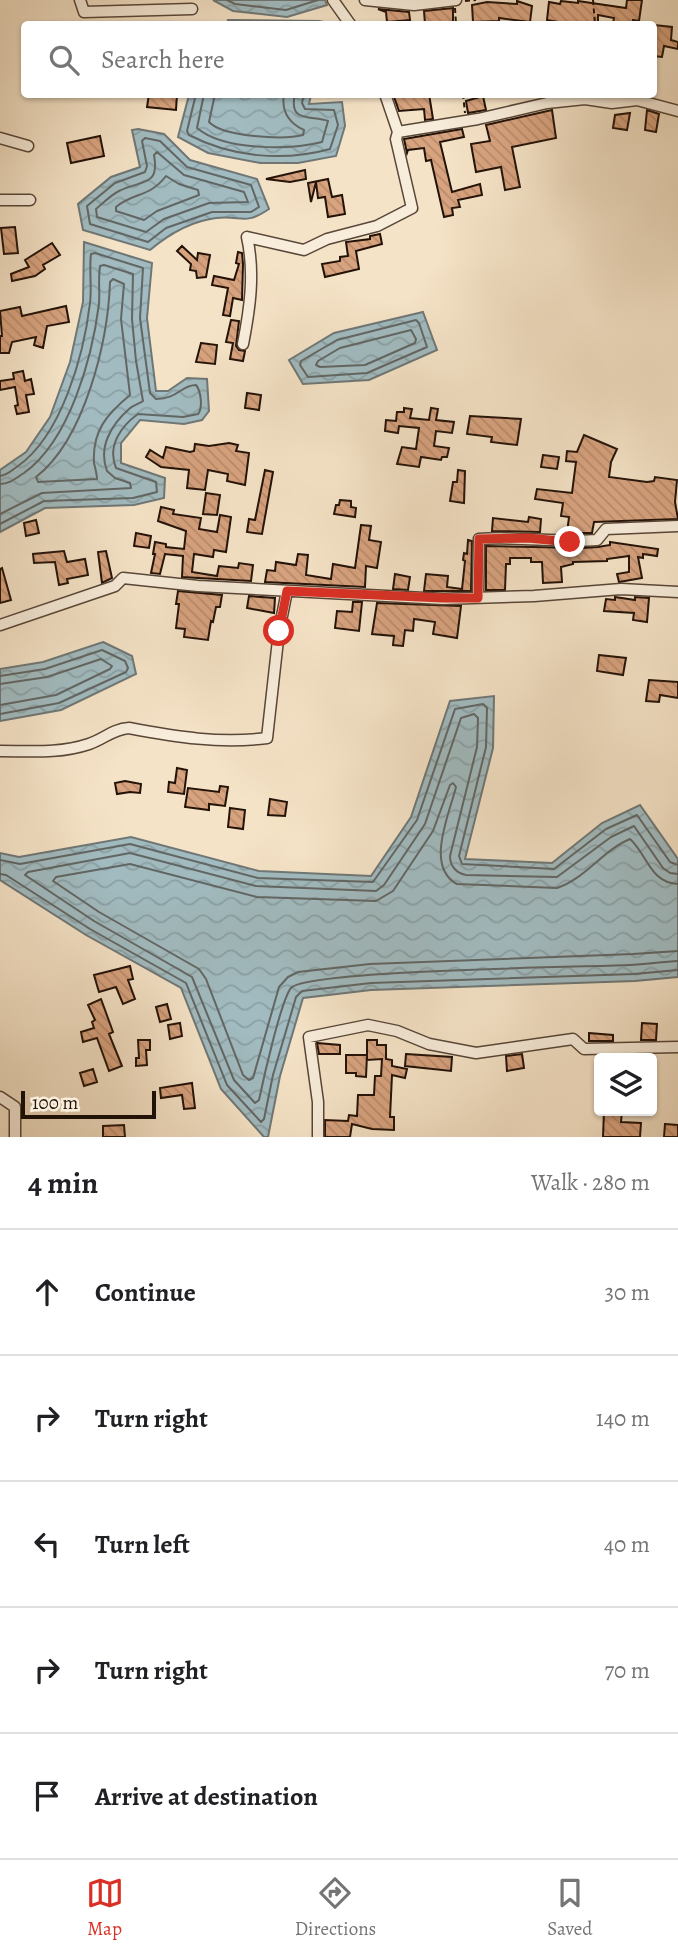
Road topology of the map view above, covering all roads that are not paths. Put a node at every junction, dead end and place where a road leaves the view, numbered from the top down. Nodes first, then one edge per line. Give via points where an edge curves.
1 (80, 0) edge
2 (333, 0) edge
3 (365, 0) edge
4 (456, 0) edge
5 (192, 9) dead end
6 (348, 21) edge
7 (386, 98) edge
8 (678, 111) edge
9 (398, 132) junction
10 (0, 138) edge
11 (28, 146) dead end
12 (0, 200) edge
13 (30, 200) dead end
14 (243, 344) dead end
15 (678, 526) edge
16 (287, 591) junction
17 (678, 592) edge
18 (478, 598) junction
19 (0, 625) edge
20 (0, 751) edge
21 (678, 1046) edge
22 (0, 1097) edge
23 (15, 1137) edge
24 (318, 1137) edge

1 - 5 street via 84,12
2 - 6 street
3 - 4 street via 414,5
7 - 9 street
8 - 9 street via 637,100 585,99
9 - 14 street via 412,208 377,226 304,250 247,237 251,277
10 - 11 street
12 - 13 street
15 - 18 street via 606,529 597,540 570,542 479,539
16 - 18 street
16 - 19 street via 123,578 115,586
16 - 20 street via 267,738 208,741 129,728 58,752
17 - 18 street via 621,589
21 - 24 street via 584,1049 573,1039 476,1053 368,1025 309,1037
22 - 23 street via 15,1107

